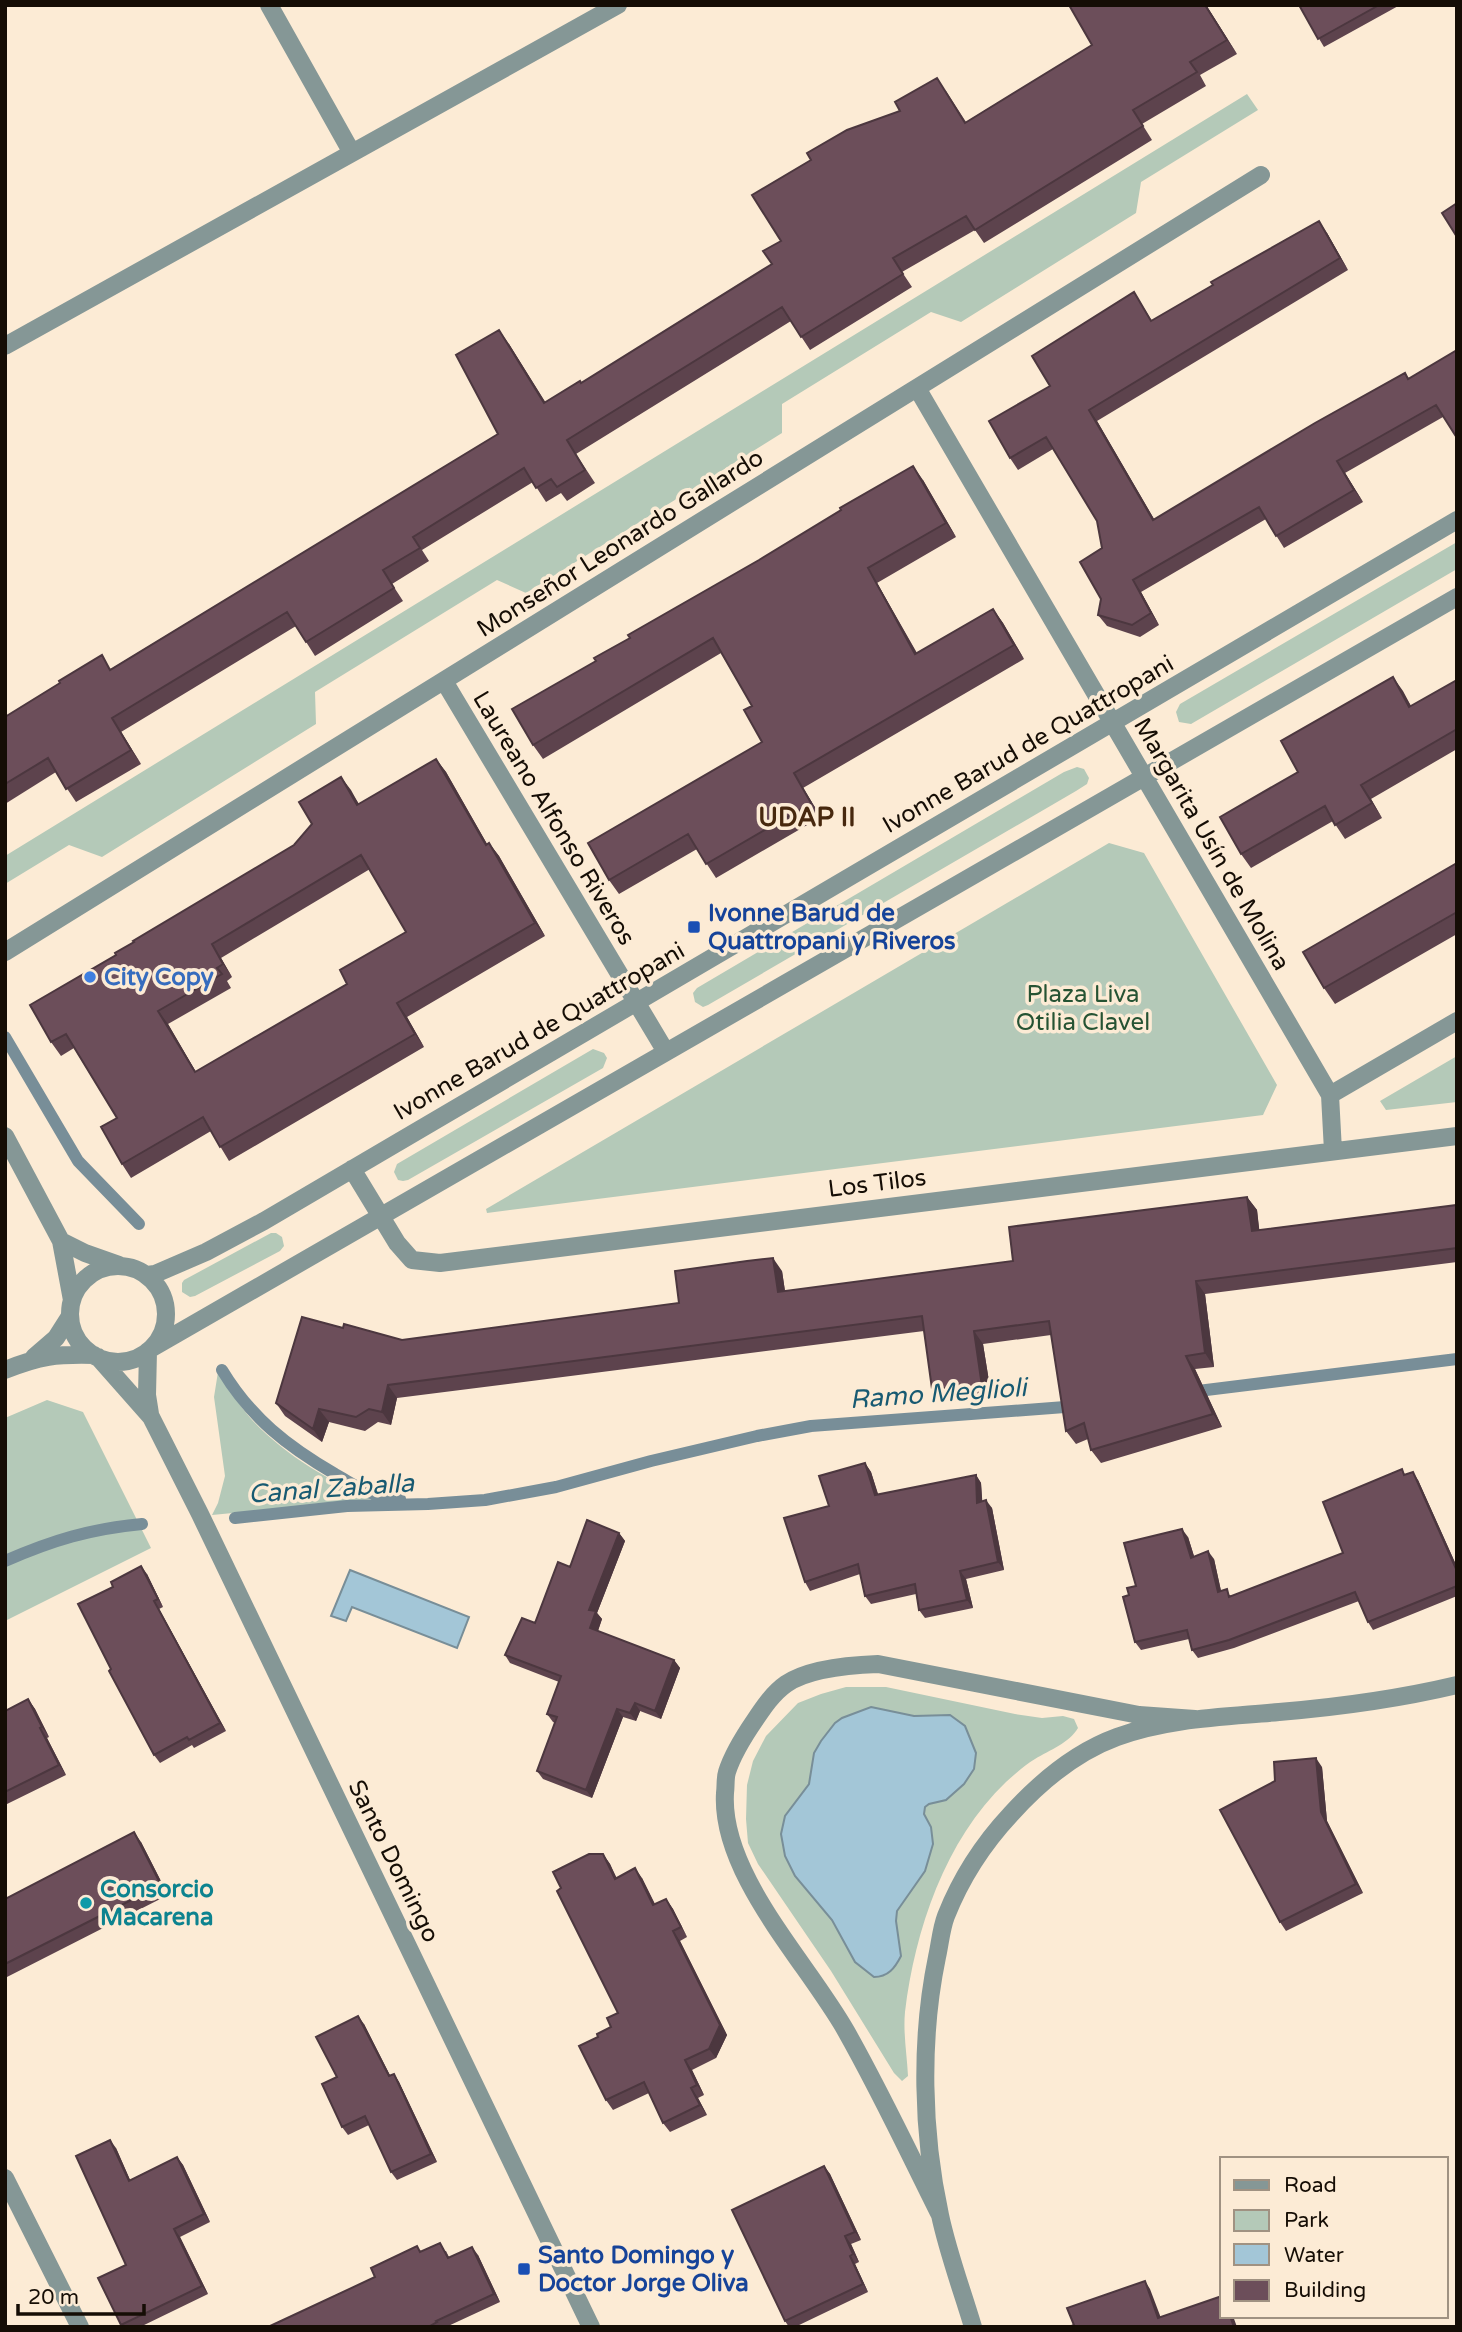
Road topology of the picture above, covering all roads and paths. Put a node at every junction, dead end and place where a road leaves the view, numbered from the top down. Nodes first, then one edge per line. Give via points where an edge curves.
1 (269, 5) edge
2 (618, 5) edge
3 (352, 153) junction
4 (1261, 175) dead end
5 (5, 346) edge
6 (917, 388) junction
7 (1457, 520) edge
8 (1457, 597) edge
9 (444, 681) junction
10 (1112, 723) junction
11 (1144, 776) junction
12 (5, 953) edge
13 (636, 1002) junction
14 (1457, 1021) edge
15 (666, 1052) junction
16 (1330, 1095) junction
17 (5, 1136) edge
18 (1457, 1136) edge
19 (1333, 1151) junction
20 (352, 1169) junction
21 (381, 1217) junction
22 (61, 1241) junction
23 (120, 1266) junction
24 (147, 1275) junction
25 (71, 1308) junction
26 (150, 1350) junction
27 (96, 1356) junction
28 (32, 1359) junction
29 (5, 1370) edge
30 (151, 1417) junction
31 (1457, 1685) edge
32 (1195, 1719) junction
33 (5, 2178) edge
34 (940, 2215) junction
35 (80, 2327) edge
36 (591, 2327) edge
37 (973, 2327) edge

1 - 3 street
2 - 3 street
3 - 5 street
4 - 6 street, Monseñor Leonardo Gallardo
6 - 9 street, Monseñor Leonardo Gallardo
6 - 10 street, Margarita Usín de Molina
7 - 10 street, Ivonne Barud de Quattropani
8 - 11 street
9 - 12 street, Monseñor Leonardo Gallardo
9 - 13 street, Laureano Alfonso Riveros
10 - 11 street, Margarita Usín de Molina
10 - 13 street, Ivonne Barud de Quattropani
11 - 15 street
11 - 16 street, Margarita Usín de Molina
13 - 15 street, Laureano Alfonso Riveros
13 - 20 street, Ivonne Barud de Quattropani
14 - 16 street
15 - 21 street
16 - 19 street, Margarita Usín de Molina
17 - 22 street
18 - 19 street, Los Tilos
19 - 21 street, Los Tilos via 440,1263 412,1259
20 - 21 street, Los Tilos
20 - 24 street, Ivonne Barud de Quattropani via 217,1246
21 - 26 street
22 - 23 street
22 - 25 street
23 - 24 street
23 - 25 street via 90,1275 79,1286
24 - 26 street via 163,1297 166,1310 160,1337
25 - 27 street via 73,1331 81,1345
25 - 28 street via 56,1338
26 - 27 street via 124,1361
26 - 30 street, Santo Domingo via 147,1395
27 - 28 street
27 - 30 street, Santo Domingo
28 - 29 street
30 - 36 street, Santo Domingo
31 - 32 street via 1371,1703
32 - 34 street via 1116,1737 1081,1754 1033,1789 965,1874 945,1919 933,1975 925,2056
32 - 34 street via 1139,1715 878,1664 849,1665 786,1684 764,1706 743,1738 726,1773 724,1808 734,1851 750,1885 846,2031
33 - 35 street
34 - 37 street

